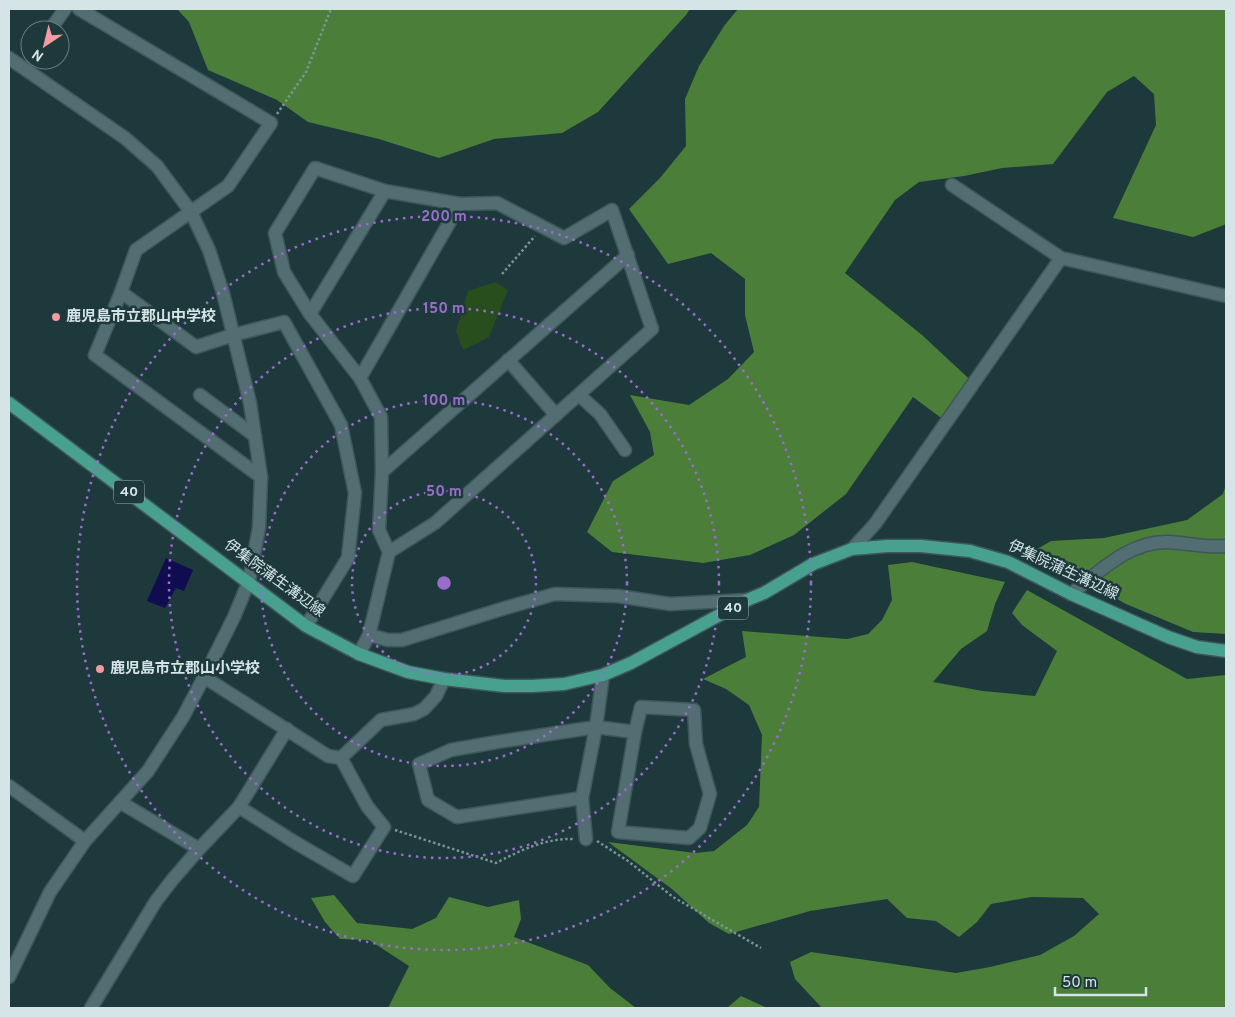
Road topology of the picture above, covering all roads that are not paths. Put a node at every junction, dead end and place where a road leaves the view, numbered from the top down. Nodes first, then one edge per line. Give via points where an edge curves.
1 (65, 9) edge
2 (79, 9) edge
3 (57, 20) edge
4 (35, 70) edge
5 (952, 185) dead end
6 (385, 191) junction
7 (460, 204) junction
8 (191, 212) junction
9 (628, 255) junction
10 (1061, 258) junction
11 (121, 292) junction
12 (1226, 296) edge
13 (310, 314) junction
14 (232, 335) junction
15 (508, 360) junction
16 (360, 378) junction
17 (579, 395) junction
18 (200, 396) dead end
19 (9, 403) edge
20 (556, 415) junction
21 (255, 436) junction
22 (625, 450) dead end
23 (382, 472) junction
24 (261, 477) junction
25 (1226, 546) edge
26 (852, 549) junction
27 (389, 552) junction
28 (248, 581) junction
29 (1071, 594) junction
30 (747, 600) junction
31 (306, 626) junction
32 (369, 634) junction
33 (1226, 651) edge
34 (360, 654) junction
35 (603, 675) junction
36 (204, 678) junction
37 (444, 680) junction
38 (596, 727) junction
39 (287, 729) junction
40 (635, 732) junction
41 (341, 758) junction
42 (9, 786) edge
43 (582, 798) junction
44 (120, 802) junction
45 (239, 807) junction
46 (586, 839) road end
47 (85, 841) junction
48 (199, 849) junction
49 (9, 977) edge
50 (91, 1008) edge

1 - 3 street
2 - 8 street via 271,123 228,186
4 - 8 street via 157,166
5 - 10 street
6 - 7 street
6 - 13 street
6 - 13 street via 315,168 275,233 284,272
7 - 9 street via 497,203 564,238 612,210
7 - 16 street
8 - 11 street via 136,250
8 - 14 street via 209,250
9 - 15 street
9 - 17 street via 652,329
10 - 12 street
10 - 26 street via 875,524
11 - 14 street via 196,347
11 - 24 street via 95,355
13 - 16 street
14 - 21 street
14 - 31 street via 284,322 341,425 355,493 348,558
15 - 20 street
15 - 23 street
16 - 23 street via 382,417
17 - 20 street
17 - 22 street via 600,414
18 - 21 street
19 - 28 main road, 伊集院蒲生溝辺線 / 40
20 - 27 street via 435,523
21 - 24 street
23 - 27 street via 378,530
24 - 28 street via 260,528
25 - 29 street via 1167,542 1143,544 1120,556
26 - 29 main road, 伊集院蒲生溝辺線 / 40 via 921,546 970,551 1008,562
26 - 30 main road, 伊集院蒲生溝辺線 / 40 via 812,564
27 - 32 street
28 - 31 main road, 伊集院蒲生溝辺線 / 40
28 - 36 street via 234,618
29 - 33 main road, 伊集院蒲生溝辺線 / 40 via 1168,637
30 - 32 street via 670,604 618,596 555,594 402,640 388,640
30 - 35 main road, 伊集院蒲生溝辺線 / 40
31 - 34 main road, 伊集院蒲生溝辺線 / 40
32 - 34 street
34 - 37 main road, 伊集院蒲生溝辺線 / 40 via 408,672
35 - 37 main road, 伊集院蒲生溝辺線 / 40 via 564,684 532,686
35 - 38 street
36 - 39 street
36 - 44 street via 164,748
37 - 41 street via 424,709 381,720
38 - 40 street
38 - 43 street
38 - 43 street via 451,750 419,764 428,800 457,818
39 - 41 street via 328,756
39 - 45 street
40 - 40 street via 618,832 689,838 700,828 710,794 696,744 694,710 641,707
41 - 45 street via 367,806 384,827 353,876
42 - 47 street
43 - 46 street
44 - 47 street
44 - 48 street
45 - 48 street
47 - 49 street via 50,892
48 - 50 street via 156,901

